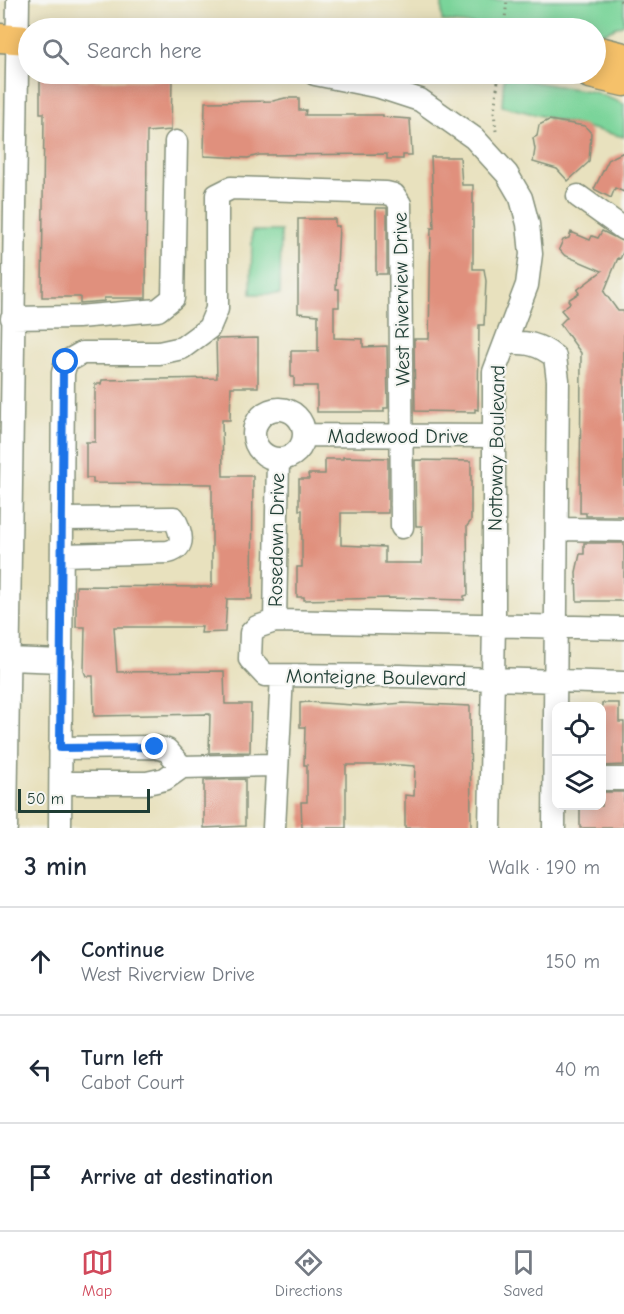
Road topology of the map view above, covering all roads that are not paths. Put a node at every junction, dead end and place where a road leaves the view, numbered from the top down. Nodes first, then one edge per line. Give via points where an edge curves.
1 (18, 0) edge
2 (18, 38) edge
3 (606, 52) edge
4 (624, 57) edge
5 (606, 78) edge
6 (624, 82) edge
7 (365, 84) edge
8 (7, 111) edge
9 (176, 142) dead end
10 (578, 196) dead end
11 (624, 229) edge
12 (12, 318) junction
13 (507, 343) junction
14 (6, 410) edge
15 (304, 435) junction
16 (403, 436) junction
17 (493, 436) junction
18 (278, 459) junction
19 (63, 519) junction
20 (402, 527) dead end
21 (557, 529) junction
22 (624, 530) edge
23 (64, 555) junction
24 (5, 576) edge
25 (275, 621) junction
26 (494, 624) junction
27 (555, 627) junction
28 (624, 628) edge
29 (8, 659) junction
30 (62, 661) junction
31 (282, 676) junction
32 (493, 678) junction
33 (553, 682) junction
34 (624, 683) edge
35 (60, 752) junction
36 (554, 756) edge
37 (276, 765) junction
38 (182, 767) junction
39 (606, 779) edge
40 (624, 779) edge
41 (61, 783) junction
42 (554, 810) edge
43 (6, 828) edge
44 (60, 828) edge
45 (274, 828) edge
46 (490, 828) edge
47 (554, 828) edge

1 - 2 street
2 - 8 street
3 - 4 main road
5 - 6 main road
7 - 13 street via 420,100 474,138 507,174 521,198 531,254 526,285
8 - 12 street
9 - 12 street via 173,298 158,310
10 - 11 street
12 - 14 street
13 - 17 street, Nottoway Boulevard via 494,372
13 - 21 street, Nottoway Boulevard via 530,342 555,357
14 - 24 street
15 - 16 street, Madewood Drive
15 - 18 street via 296,453
15 - 18 street via 299,419 286,410 262,415 254,430 257,446 262,453
16 - 17 street, Madewood Drive
16 - 19 street, West Riverview Drive via 400,204 394,195 231,188 218,195 216,205 217,309 209,328 182,348 159,353 82,353 66,362
16 - 20 street
17 - 26 street, Nottoway Boulevard
18 - 25 street, Rosedown Drive
19 - 23 street, West Riverview Drive
19 - 23 street via 174,518 181,532 181,543 168,552
21 - 22 street
21 - 27 street, Nottoway Boulevard
23 - 30 street, West Riverview Drive
24 - 29 street
25 - 26 street, Monteigne Boulevard
25 - 31 street, Monteigne Boulevard via 250,633 250,659 265,675
26 - 27 street, Monteigne Boulevard
26 - 32 street, Nottoway Boulevard
27 - 28 street, Monteigne Boulevard
27 - 33 street, Nottoway Boulevard
29 - 30 street
29 - 43 street
30 - 35 street, West Riverview Drive
31 - 32 street, Monteigne Boulevard
31 - 37 street
32 - 33 street, Monteigne Boulevard
32 - 46 street, Nottoway Boulevard
33 - 34 street, Monteigne Boulevard
33 - 36 street, Nottoway Boulevard
35 - 38 street via 155,747 167,750
35 - 41 street, West Riverview Drive
37 - 38 street
37 - 45 street
38 - 41 street via 165,779 147,783
39 - 40 street
41 - 44 street, West Riverview Drive
42 - 47 street, Nottoway Boulevard

